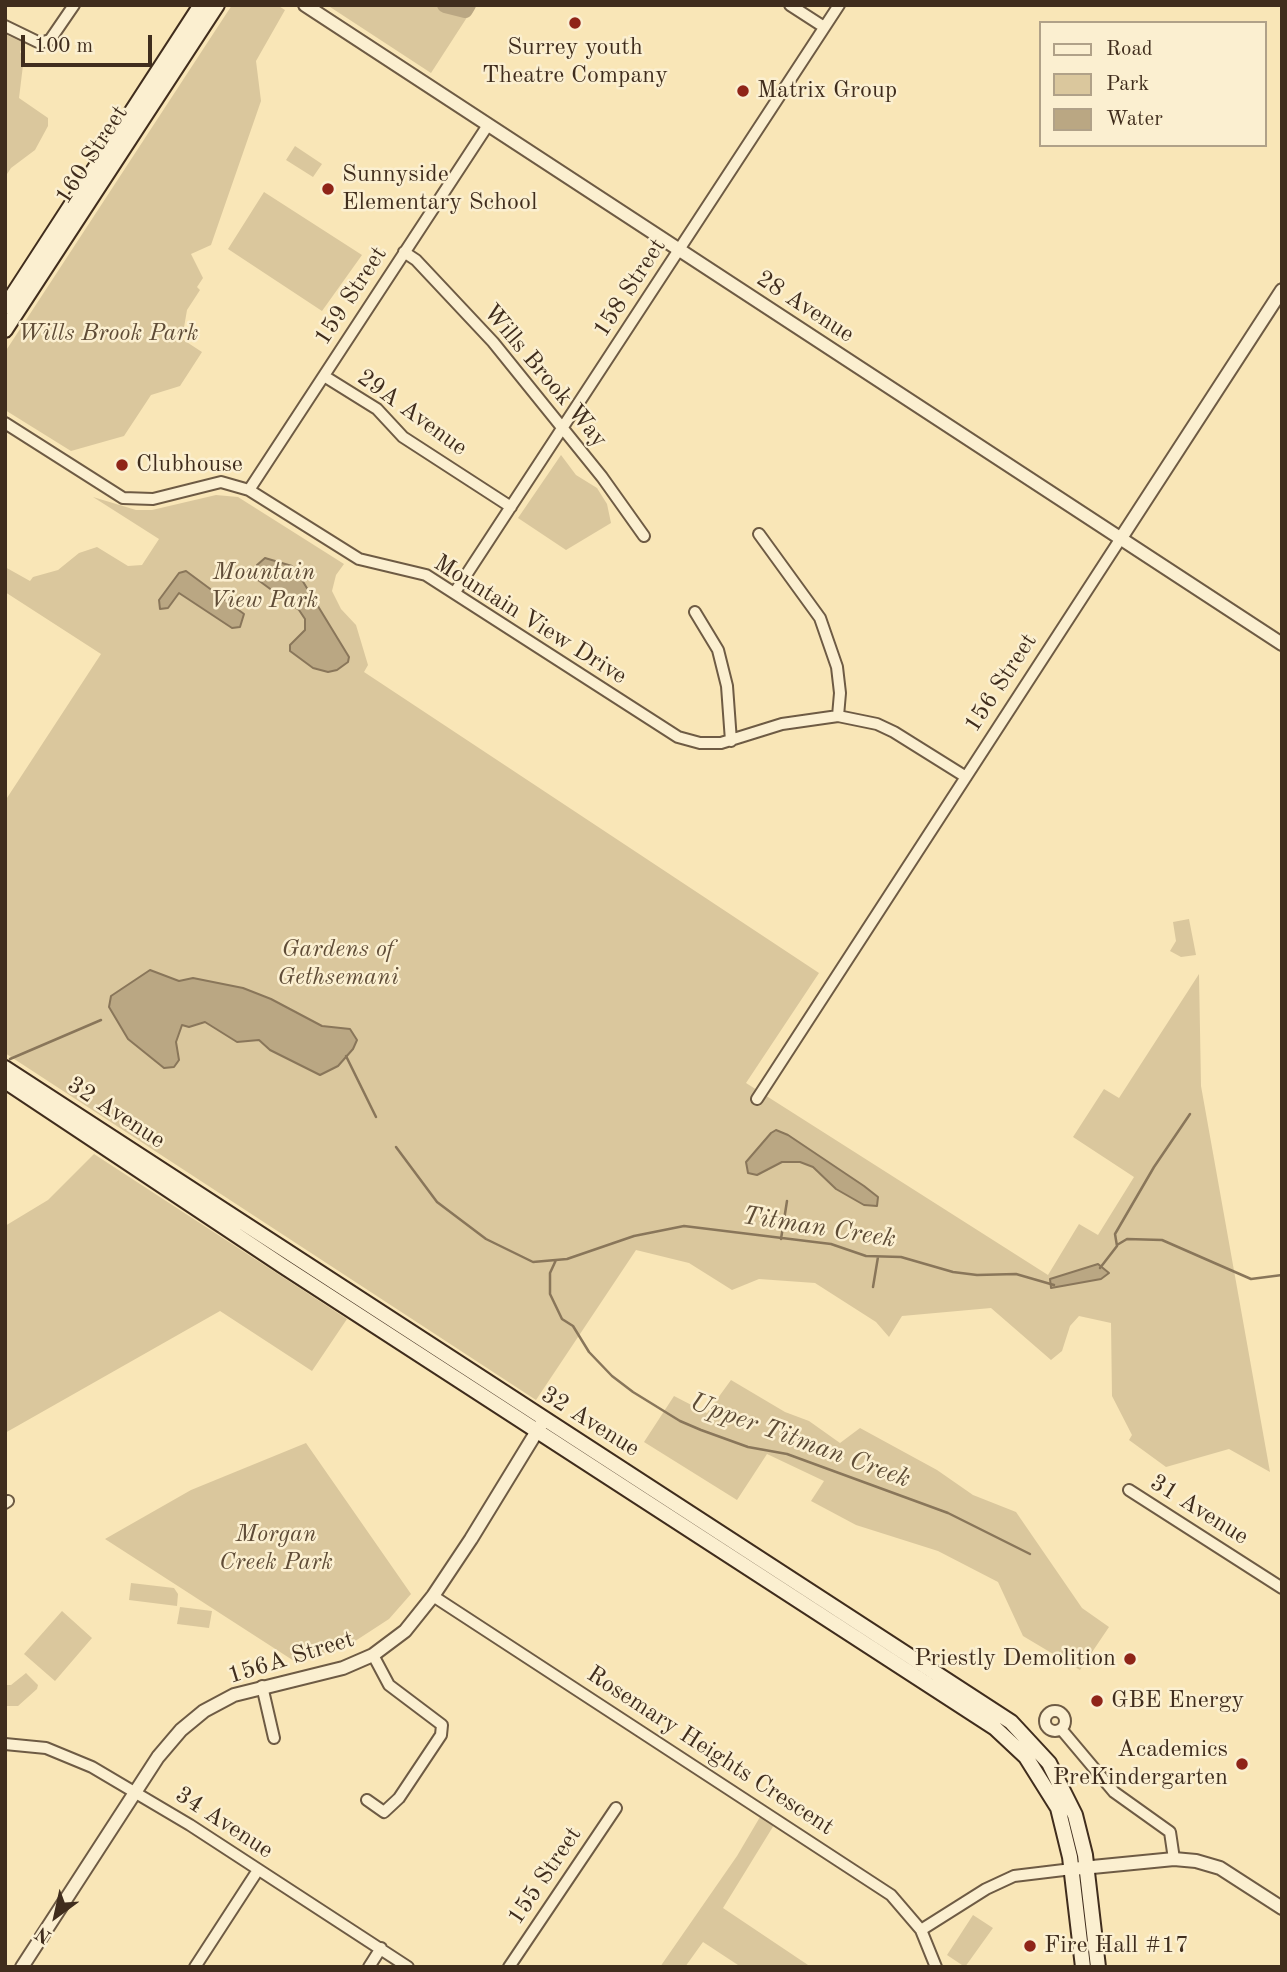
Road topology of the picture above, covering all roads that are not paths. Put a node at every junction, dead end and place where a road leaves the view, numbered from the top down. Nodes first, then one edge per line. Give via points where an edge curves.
1 (74, 5) edge
2 (201, 5) edge
3 (217, 5) edge
4 (305, 5) edge
5 (790, 5) edge
6 (839, 5) edge
7 (5, 26) edge
8 (824, 27) junction
9 (488, 125) junction
10 (680, 250) junction
11 (404, 252) junction
12 (1282, 290) edge
13 (5, 307) edge
14 (5, 330) edge
15 (324, 376) junction
16 (5, 423) edge
17 (563, 430) junction
18 (249, 490) junction
19 (511, 507) junction
20 (759, 534) dead end
21 (643, 536) dead end
22 (1121, 538) junction
23 (455, 592) junction
24 (695, 612) dead end
25 (1282, 644) edge
26 (838, 716) junction
27 (731, 741) junction
28 (966, 776) junction
29 (5, 1068) edge
30 (5, 1081) edge
31 (757, 1099) dead end
32 (541, 1425) junction
33 (1129, 1490) dead end
34 (759, 1573) junction
35 (1282, 1588) edge
36 (433, 1597) junction
37 (818, 1597) junction
38 (373, 1655) junction
39 (262, 1686) junction
40 (1061, 1729) dead end
41 (274, 1738) dead end
42 (5, 1744) edge
43 (136, 1792) junction
44 (367, 1800) dead end
45 (615, 1808) dead end
46 (1174, 1859) junction
47 (1079, 1868) junction
48 (258, 1870) junction
49 (1282, 1908) edge
50 (921, 1930) junction
51 (381, 1948) junction
52 (22, 1967) edge
53 (195, 1967) edge
54 (369, 1967) edge
55 (408, 1967) edge
56 (509, 1967) edge
57 (936, 1967) edge
58 (1083, 1967) edge
59 (1098, 1967) edge

1 - 7 street via 53,38 40,43
2 - 13 main road, 160 Street
3 - 14 main road, 160 Street
4 - 9 street, 28 Avenue
5 - 8 street
6 - 8 street, 158 Street
8 - 10 street, 158 Street
9 - 10 street, 28 Avenue
9 - 11 street, 159 Street
10 - 17 street, 158 Street
10 - 22 street, 28 Avenue
11 - 15 street, 159 Street
11 - 17 street, Wills Brook Way via 493,342
12 - 22 street, 156 Street
15 - 18 street, 159 Street
15 - 19 street, 29A Avenue via 377,409 402,437
16 - 18 street, Mountain View Drive via 123,498 153,499 221,482
17 - 19 street, 158 Street
17 - 21 street, Wills Brook Way
18 - 23 street, Mountain View Drive via 359,559 426,575
19 - 23 street, 158 Street
20 - 26 street via 804,592 824,628 837,667
22 - 25 street, 28 Avenue
22 - 28 street, 156 Street
23 - 27 street, Mountain View Drive via 678,737 700,743
24 - 27 street via 718,650 727,685
26 - 27 street, Mountain View Drive via 782,724
26 - 28 street, Mountain View Drive via 877,724
28 - 31 street, 156 Street
29 - 32 main road, 32 Avenue
30 - 32 main road, 32 Avenue
32 - 34 main road, 32 Avenue
32 - 36 street, 156A Street
32 - 37 main road, 32 Avenue
33 - 35 street, 31 Avenue
34 - 37 main road via 772,1575 810,1600
34 - 47 main road, 32 Avenue via 1014,1745 1039,1774 1058,1808
36 - 38 street, 156A Street via 405,1631
36 - 50 street, Rosemary Heights Crescent via 891,1895
37 - 47 main road, 32 Avenue via 998,1713 1026,1736 1049,1763 1069,1799
38 - 39 street, 156A Street via 343,1668
38 - 44 street via 389,1685 442,1725 441,1735 398,1798 384,1812
39 - 41 street
39 - 43 street, 156A Street via 214,1706 181,1730
40 - 46 street via 1114,1793 1170,1832
42 - 43 street, 34 Avenue via 21,1743 64,1754
43 - 48 street, 34 Avenue
43 - 52 street, 156A Street
45 - 56 street, 155 Street
46 - 47 street
46 - 49 street via 1220,1868
47 - 50 street via 1014,1876
47 - 58 main road
47 - 59 main road
48 - 51 street, 34 Avenue
48 - 53 street
50 - 57 street, Rosemary Heights Crescent
51 - 54 street
51 - 55 street, 34 Avenue

